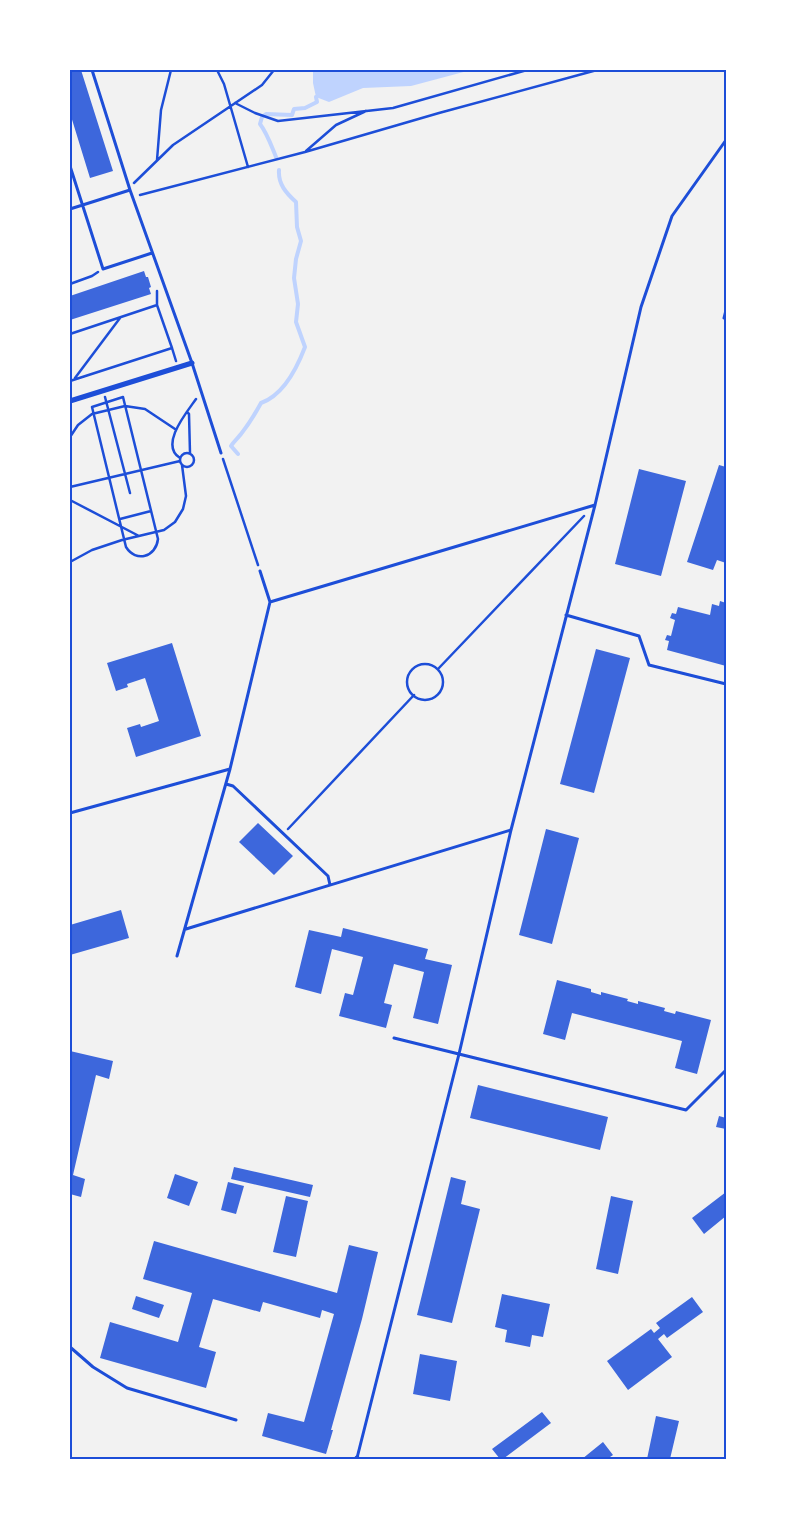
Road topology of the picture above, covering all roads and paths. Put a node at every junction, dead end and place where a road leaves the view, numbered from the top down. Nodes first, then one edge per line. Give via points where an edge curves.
1 (92, 70) edge
2 (171, 70) edge
3 (217, 70) edge
4 (274, 70) edge
5 (527, 70) edge
6 (597, 70) edge
7 (235, 103) junction
8 (229, 106) junction
9 (369, 110) junction
10 (726, 140) edge
11 (305, 152) junction
12 (157, 160) junction
13 (70, 166) edge
14 (248, 167) junction
15 (130, 190) junction
16 (82, 205) junction
17 (70, 209) edge
18 (152, 253) junction
19 (103, 268) junction
20 (70, 284) edge
21 (158, 287) dead end
22 (157, 305) junction
23 (726, 310) edge
24 (120, 317) junction
25 (726, 318) edge
26 (70, 334) edge
27 (172, 348) junction
28 (192, 363) junction
29 (178, 368) junction
30 (74, 379) junction
31 (70, 381) edge
32 (104, 390) junction
33 (201, 392) junction
34 (70, 401) edge
35 (107, 402) junction
36 (126, 406) junction
37 (110, 410) junction
38 (187, 412) junction
39 (94, 413) junction
40 (175, 429) junction
41 (70, 437) edge
42 (190, 453) junction
43 (221, 453) joint
44 (180, 460) junction
45 (182, 465) junction
46 (141, 470) junction
47 (126, 474) junction
48 (110, 478) junction
49 (70, 488) edge
50 (130, 493) dead end
51 (70, 500) edge
52 (595, 505) junction
53 (151, 511) junction
54 (120, 519) junction
55 (122, 527) junction
56 (156, 532) junction
57 (139, 536) junction
58 (125, 539) junction
59 (70, 562) edge
60 (260, 571) joint
61 (270, 602) junction
62 (566, 615) junction
63 (438, 669) junction
64 (726, 684) edge
65 (414, 695) junction
66 (230, 770) junction
67 (226, 784) junction
68 (70, 813) edge
69 (511, 830) junction
70 (283, 833) junction
71 (330, 885) junction
72 (185, 929) junction
73 (176, 956) dead end
74 (394, 1038) dead end
75 (458, 1054) junction
76 (726, 1070) edge
77 (70, 1347) edge
78 (236, 1420) dead end
79 (357, 1459) edge

1 - 15 lane
2 - 12 path via 161,110
3 - 8 path
4 - 7 path via 262,85
5 - 9 path via 393,108
6 - 11 path
7 - 8 path
7 - 9 path via 278,121
8 - 12 path via 173,144
8 - 14 path
9 - 11 path via 336,125
10 - 52 lane via 672,216 641,307
11 - 14 path
12 - 15 path
13 - 16 lane
14 - 15 path via 140,196
15 - 16 lane
15 - 18 lane
16 - 17 lane
16 - 19 lane
18 - 19 lane
18 - 28 lane
19 - 20 path
21 - 22 path
22 - 24 path
22 - 27 path
23 - 25 lane
24 - 26 path
24 - 30 path
27 - 29 path
27 - 30 path
28 - 29 street
28 - 33 lane
29 - 32 street
30 - 31 path
32 - 34 street
32 - 35 path
33 - 38 path
33 - 43 lane
35 - 36 path via 123,397
35 - 37 path
35 - 39 path via 92,406
36 - 37 path
36 - 40 path via 145,409
36 - 46 path
37 - 39 path
37 - 47 path
38 - 40 path
38 - 42 path
39 - 41 path via 86,417
39 - 48 path
40 - 44 path via 173,444
42 - 44 path via 183,453
42 - 45 path via 194,458 192,464
43 - 60 path
44 - 45 path
44 - 46 path
45 - 56 path via 186,496 183,508 175,522
46 - 47 path
46 - 53 path
47 - 48 path
47 - 50 path
48 - 49 path
48 - 54 path
51 - 55 path
52 - 61 lane
52 - 62 lane
52 - 63 path
53 - 54 path
53 - 56 path
54 - 55 path
55 - 57 path
55 - 58 path
56 - 57 path
56 - 58 path via 156,548 148,556 132,554
57 - 58 path
58 - 59 path via 92,550
60 - 61 lane
61 - 66 lane
62 - 64 lane via 639,636 649,665
62 - 69 lane
63 - 65 path via 444,683 438,695 427,700
63 - 65 path via 430,664 413,669 407,680
65 - 70 path
66 - 67 lane
66 - 68 lane
67 - 70 lane via 233,786
67 - 72 lane
69 - 71 lane
69 - 75 lane
70 - 71 lane via 328,876
71 - 72 lane
72 - 73 lane
74 - 75 lane
75 - 76 lane via 686,1110
75 - 79 lane
77 - 78 lane via 93,1367 127,1388

